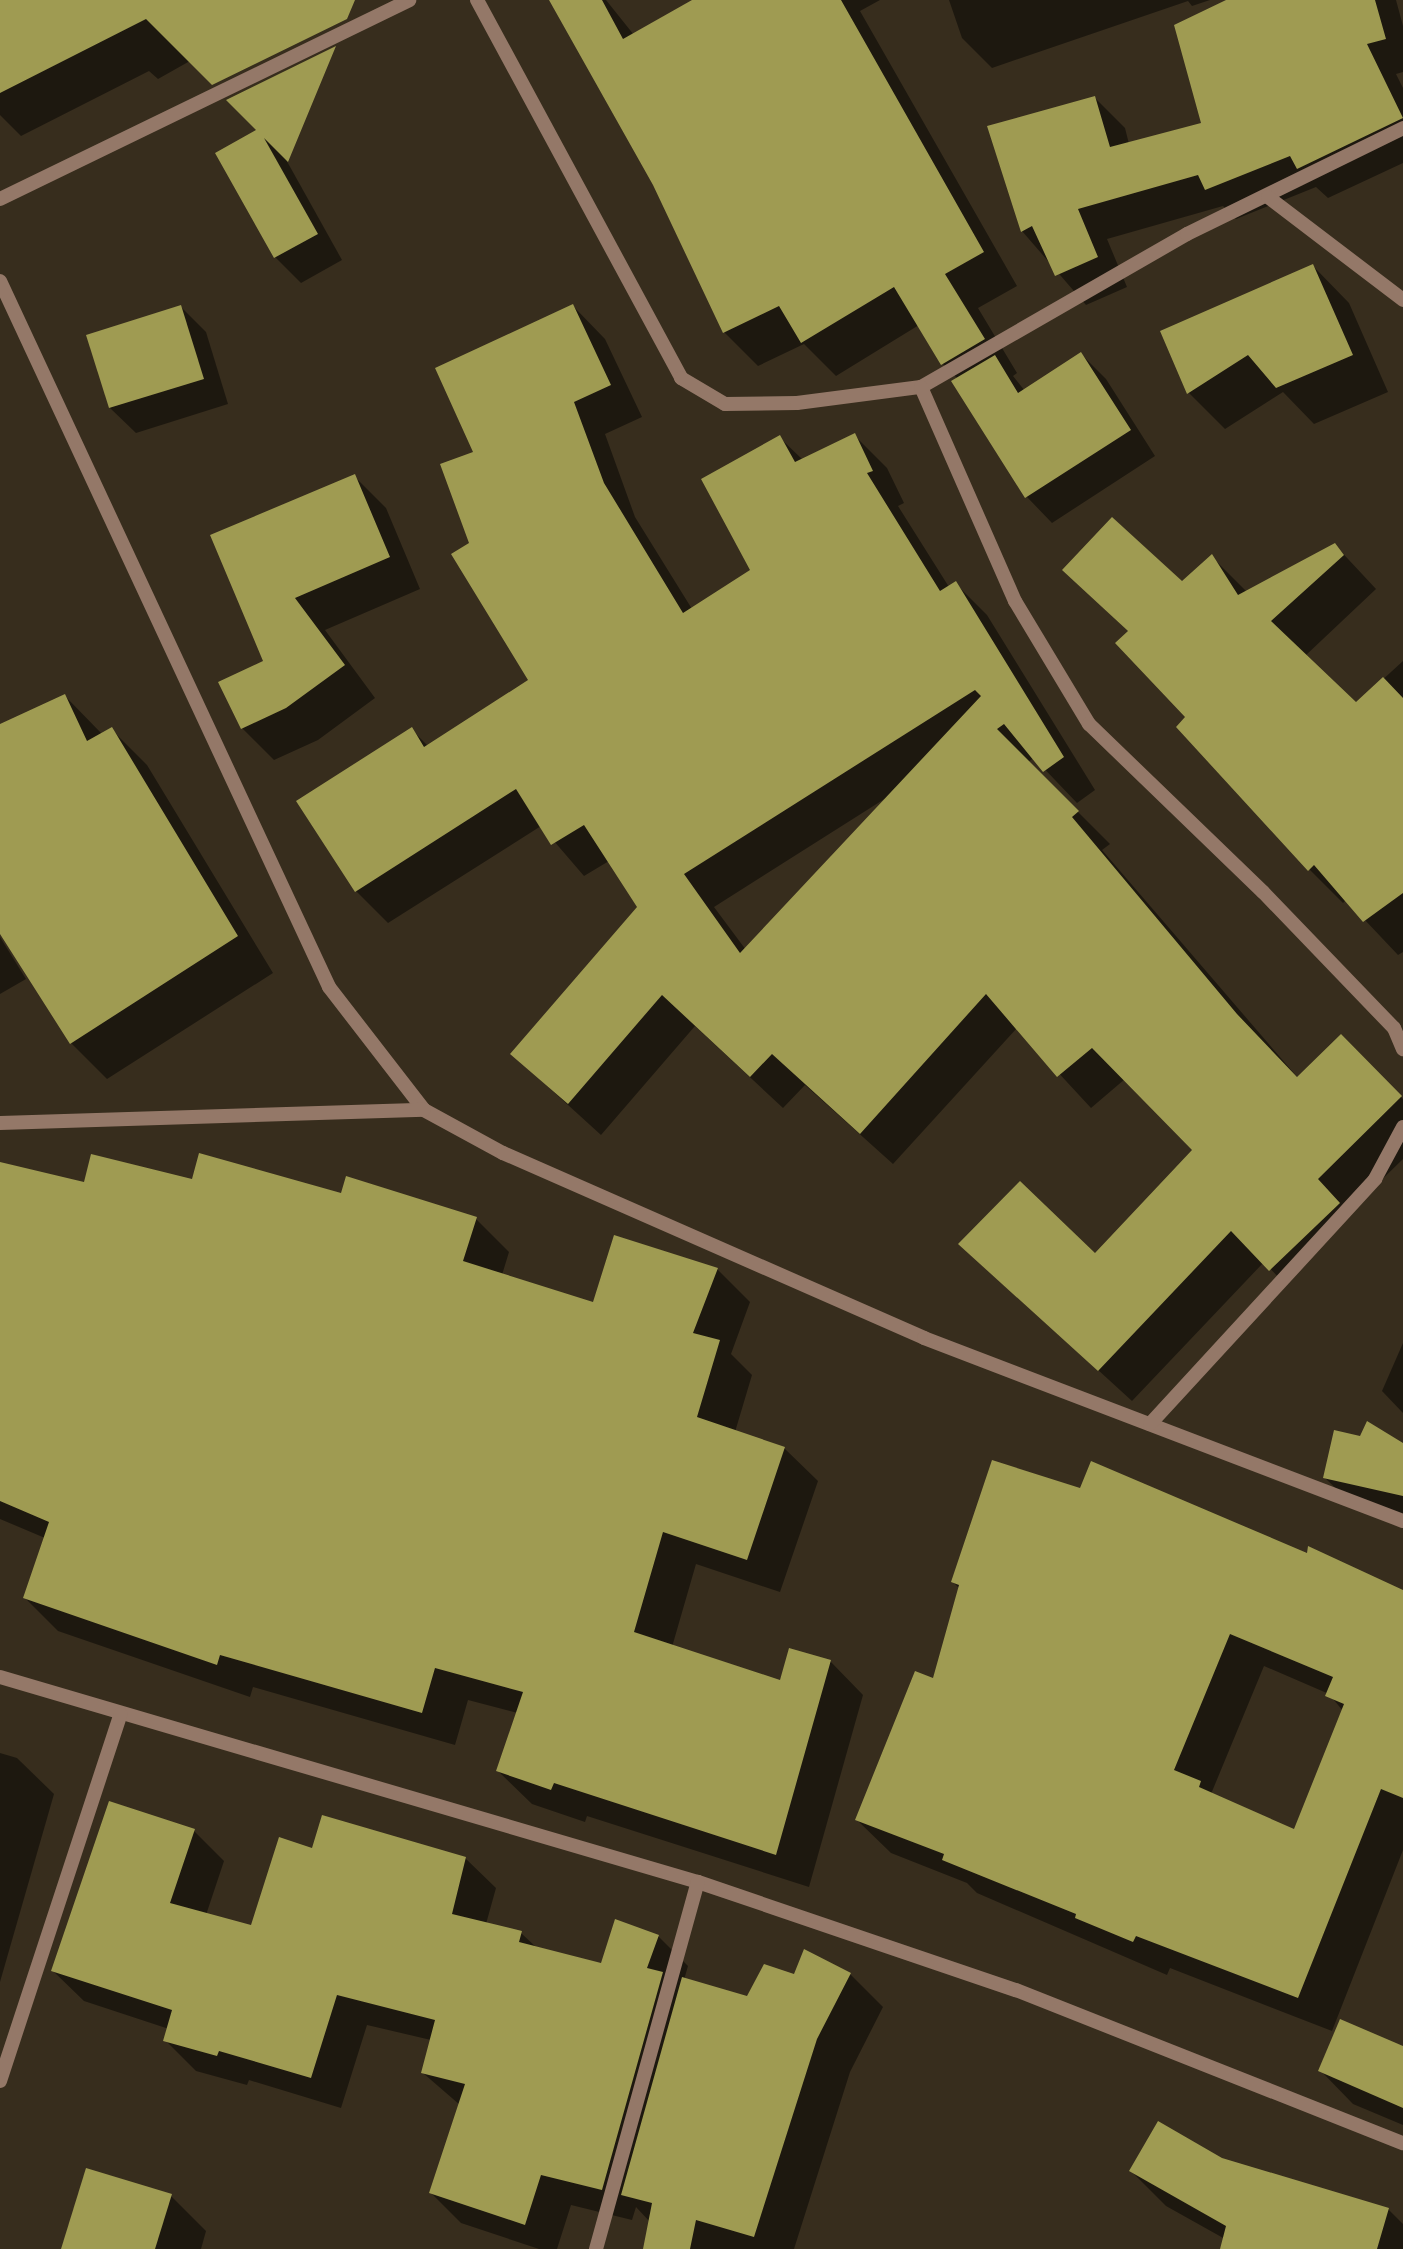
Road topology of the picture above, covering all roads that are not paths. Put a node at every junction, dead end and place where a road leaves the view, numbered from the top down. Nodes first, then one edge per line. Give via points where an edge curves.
1 (410, 0) edge
2 (478, 0) edge
3 (1403, 128) edge
4 (1268, 197) junction
5 (0, 199) edge
6 (0, 281) edge
7 (1403, 300) edge
8 (921, 387) junction
9 (1403, 1049) edge
10 (424, 1110) junction
11 (0, 1123) edge
12 (1403, 1127) edge
13 (1150, 1424) junction
14 (1403, 1521) edge
15 (0, 1677) edge
16 (121, 1714) junction
17 (698, 1882) junction
18 (0, 2081) edge
19 (1403, 2143) edge
20 (596, 2249) edge

1 - 5 street
2 - 8 street via 681,378 725,404 797,403
3 - 4 street
4 - 7 street
4 - 8 street via 1188,234
6 - 10 street via 329,987
8 - 9 street via 1015,601 1090,724 1264,892 1394,1028
10 - 11 street
10 - 13 street via 503,1153 924,1338
12 - 13 street via 1375,1178
13 - 14 street
15 - 16 street
16 - 17 street
16 - 18 street
17 - 19 street via 1016,1990
17 - 20 street

